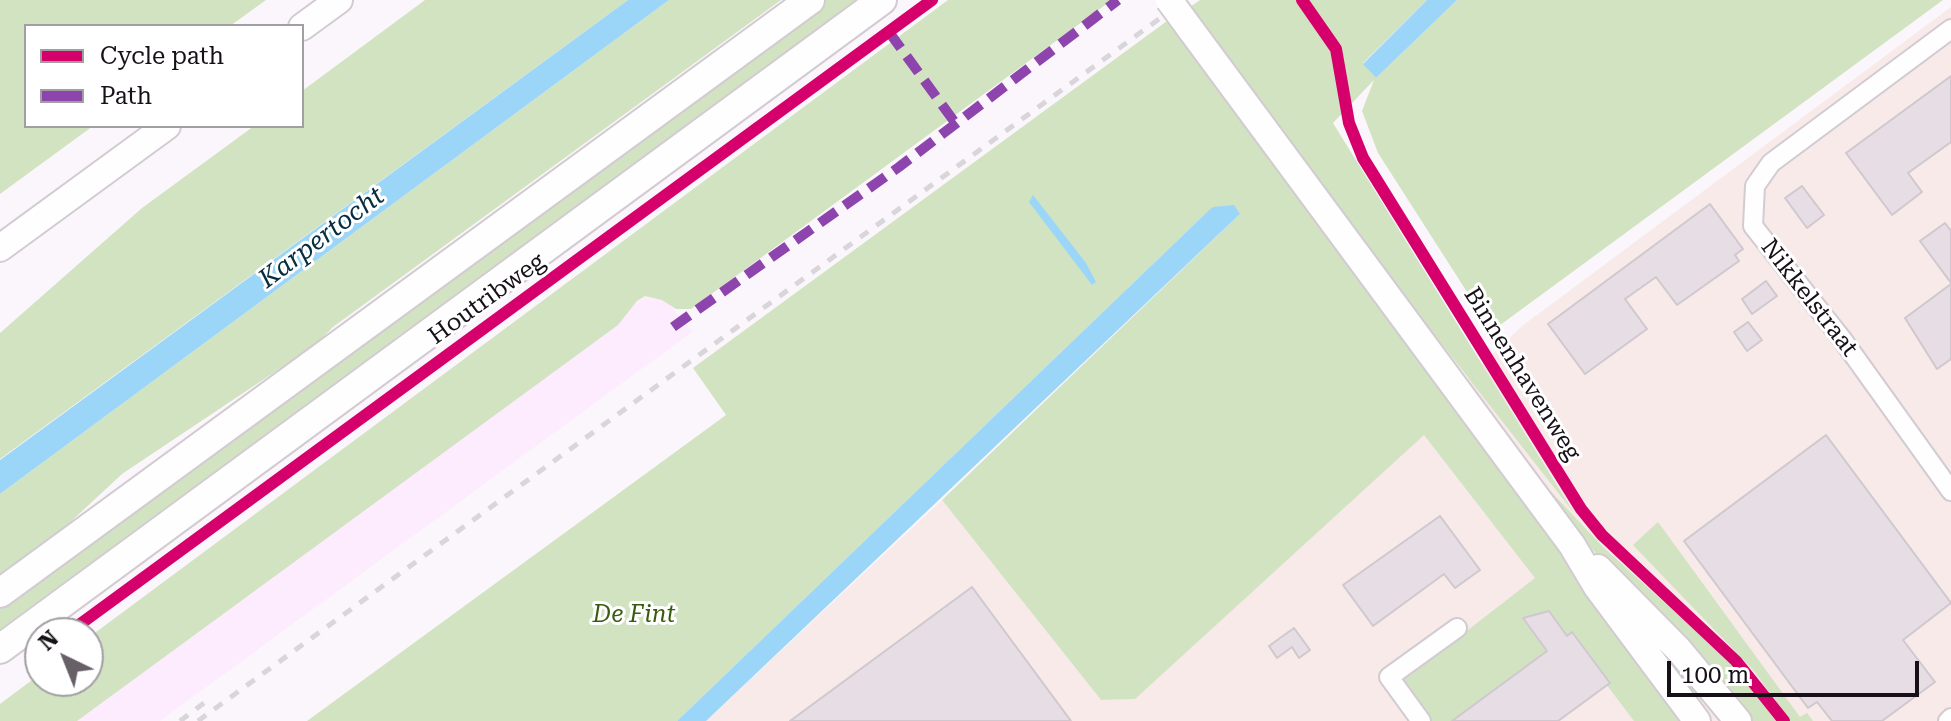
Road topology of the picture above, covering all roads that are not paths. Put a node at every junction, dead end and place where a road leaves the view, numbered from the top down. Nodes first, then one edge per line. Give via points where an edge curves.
1 (339, 0) edge
2 (810, 0) edge
3 (882, 0) edge
4 (1169, 0) edge
5 (304, 26) edge
6 (1951, 29) edge
7 (164, 128) edge
8 (0, 248) edge
9 (1951, 491) edge
10 (1572, 545) junction
11 (0, 593) edge
12 (1457, 628) dead end
13 (6, 642) edge
14 (1421, 721) edge
15 (1697, 721) edge
16 (1738, 721) edge

1 - 5 main road
2 - 11 main road, Houtribweg
3 - 13 main road, Houtribweg
4 - 10 main road, bridge
6 - 9 street, Nikkelstraat via 1771,163 1755,186 1753,226
7 - 8 main road
10 - 15 main road
10 - 16 main road via 1679,650
12 - 14 street via 1389,677

